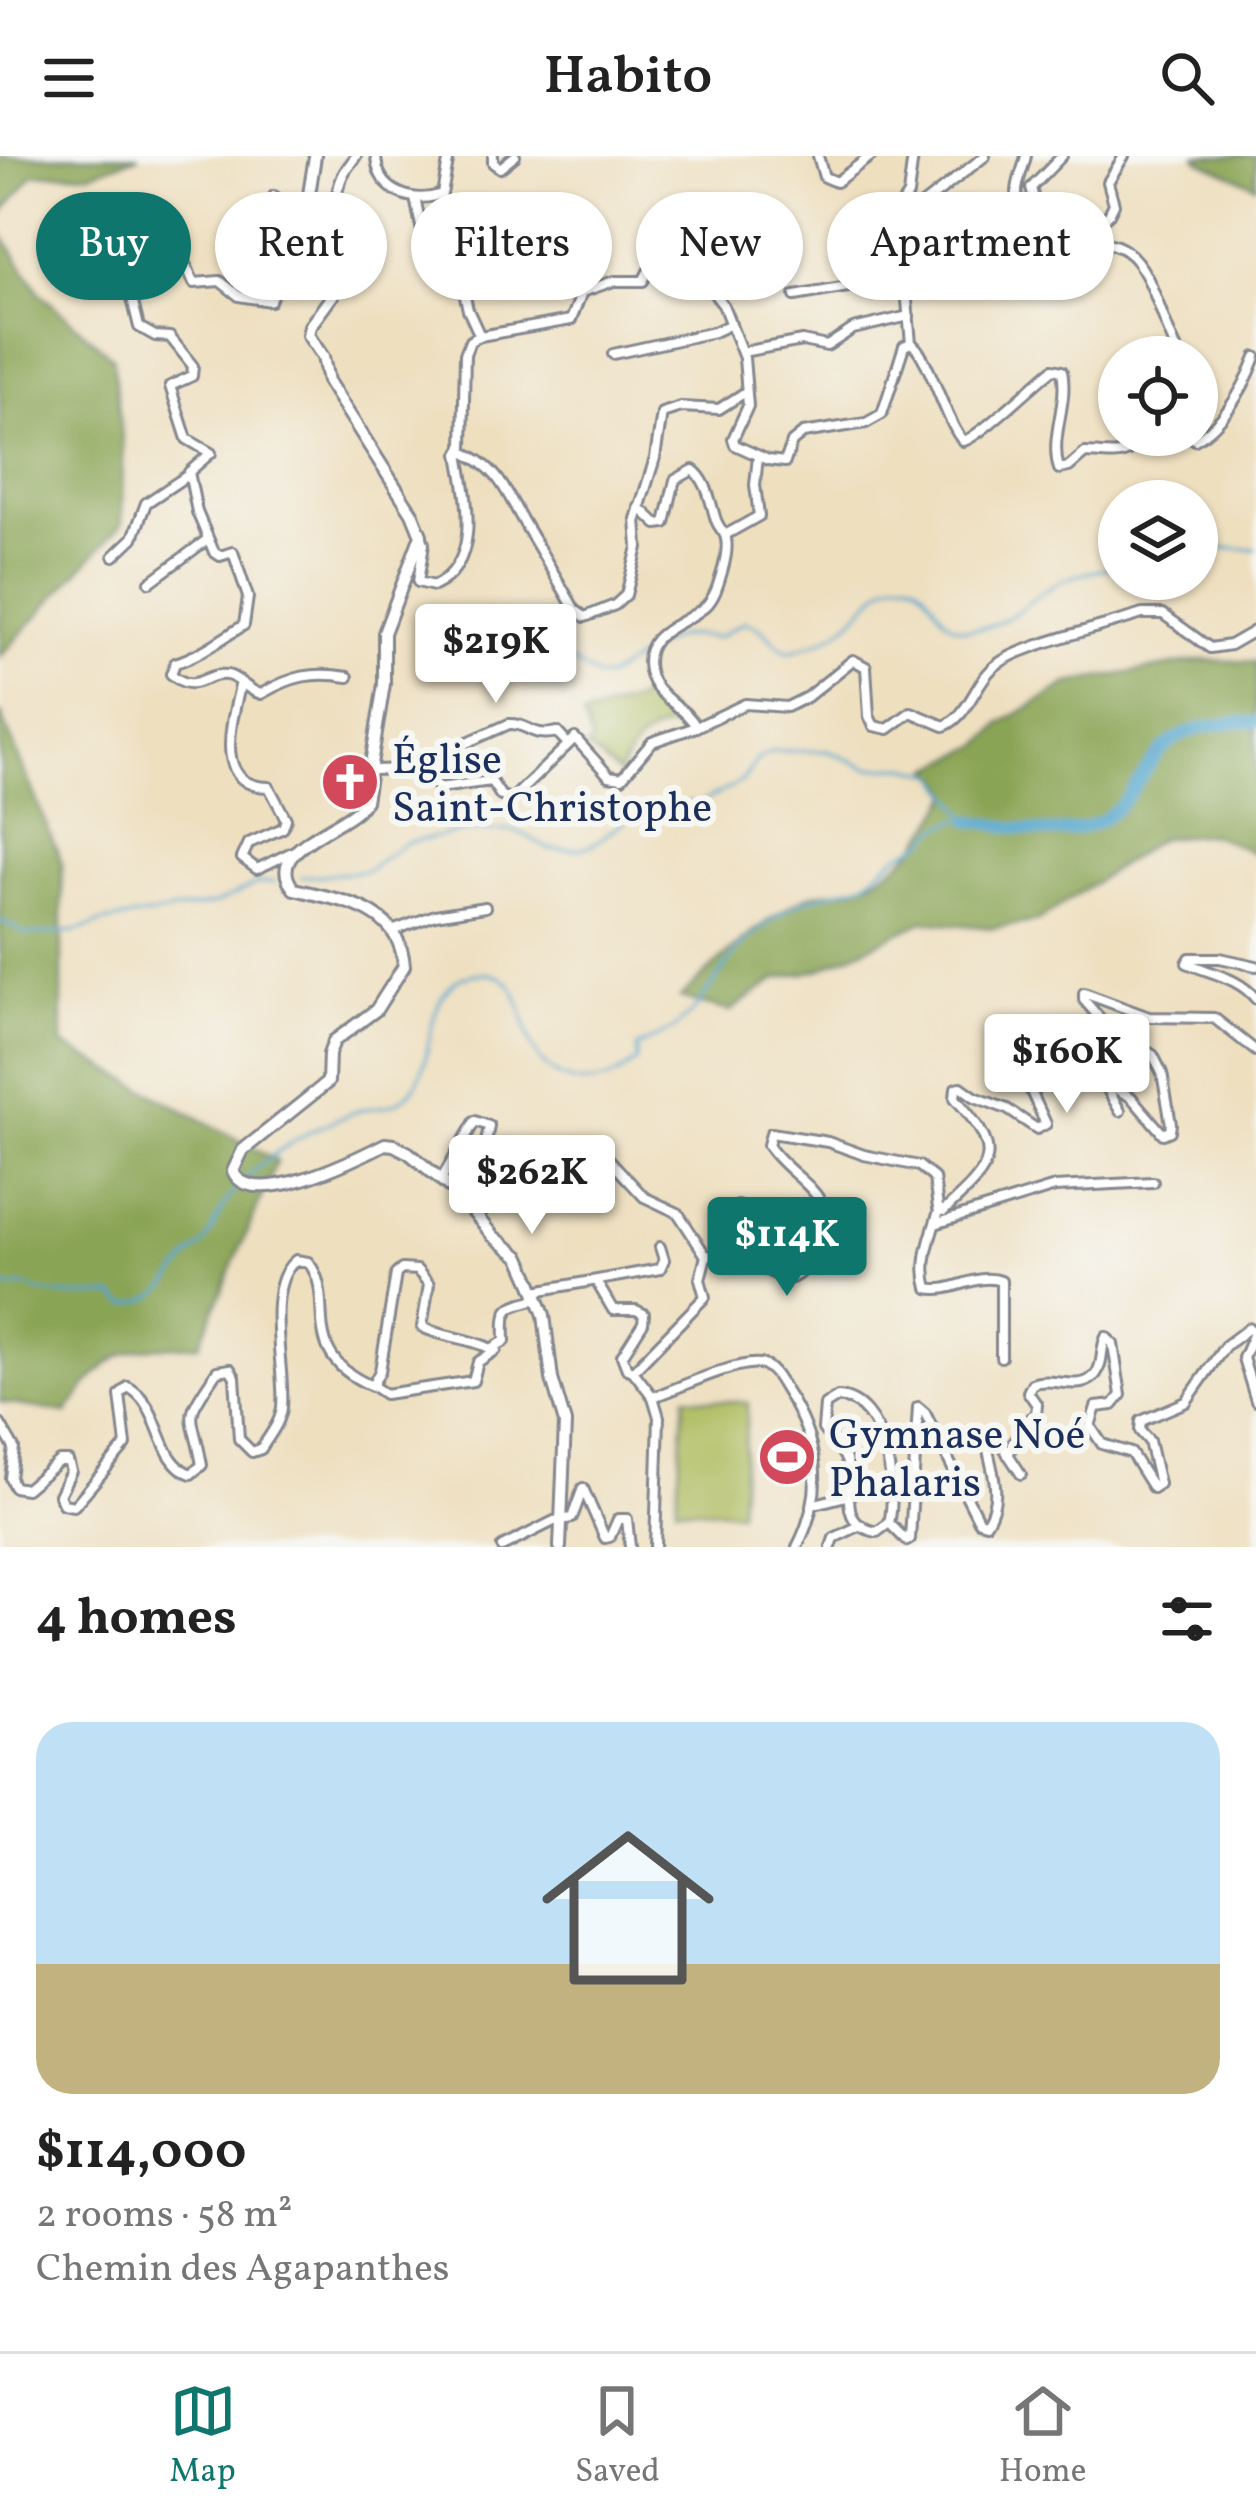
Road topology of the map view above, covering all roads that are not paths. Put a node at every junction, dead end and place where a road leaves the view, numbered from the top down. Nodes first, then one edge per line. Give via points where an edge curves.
1 (315, 156) edge
2 (356, 156) edge
3 (376, 156) edge
4 (449, 156) edge
5 (494, 156) edge
6 (515, 156) edge
7 (818, 156) edge
8 (871, 156) edge
9 (913, 156) edge
10 (985, 156) edge
11 (1026, 156) edge
12 (1062, 156) edge
13 (1124, 156) edge
14 (309, 192) edge
15 (339, 192) edge
16 (442, 192) edge
17 (411, 197) edge
18 (215, 281) edge
19 (636, 281) edge
20 (803, 295) edge
21 (329, 300) edge
22 (466, 300) edge
23 (719, 300) edge
24 (909, 316) junction
25 (731, 324) junction
26 (480, 336) junction
27 (1170, 336) edge
28 (910, 343) junction
29 (742, 352) junction
30 (613, 354) dead end
31 (1256, 357) edge
32 (744, 393) junction
33 (1218, 421) edge
34 (461, 451) junction
35 (1098, 454) edge
36 (758, 456) junction
37 (188, 475) junction
38 (639, 507) junction
39 (725, 535) junction
40 (421, 536) junction
41 (208, 539) junction
42 (114, 556) dead end
43 (150, 582) dead end
44 (1256, 630) edge
45 (348, 677) dead end
46 (240, 686) junction
47 (696, 727) junction
48 (568, 744) junction
49 (418, 769) junction
50 (372, 770) junction
51 (300, 849) junction
52 (485, 908) dead end
53 (392, 932) junction
54 (1256, 966) edge
55 (1256, 999) edge
56 (1256, 1051) edge
57 (1102, 1080) junction
58 (1120, 1112) dead end
59 (442, 1178) junction
60 (1153, 1181) dead end
61 (737, 1206) dead end
62 (940, 1210) junction
63 (935, 1224) junction
64 (660, 1247) dead end
65 (817, 1254) junction
66 (706, 1256) junction
67 (596, 1281) junction
68 (537, 1295) junction
69 (497, 1349) junction
70 (1001, 1357) dead end
71 (633, 1371) junction
72 (372, 1386) junction
73 (653, 1397) junction
74 (1256, 1401) edge
75 (0, 1424) edge
76 (1008, 1455) junction
77 (1021, 1474) dead end
78 (845, 1496) junction
79 (813, 1504) junction
80 (564, 1520) junction
81 (890, 1522) junction
82 (861, 1526) junction
83 (909, 1544) edge
84 (502, 1547) edge
85 (560, 1547) edge
86 (630, 1547) edge
87 (655, 1547) edge
88 (797, 1547) edge
89 (831, 1547) edge

1 - 14 main road
2 - 15 street
3 - 17 street via 382,180
4 - 16 street
5 - 6 street via 500,168
7 - 8 street via 824,177 836,182
9 - 10 street via 903,215
11 - 12 street via 1016,194 1031,215 1030,188
13 - 27 street via 1108,182 1114,204 1086,234 1129,252
18 - 37 street via 190,280 154,223 149,264 129,286 139,327 170,337 193,366 192,376 170,386 187,439 211,453
19 - 26 street via 582,292 571,320
20 - 24 street via 882,281 909,293
21 - 40 main road via 308,335
22 - 26 street
23 - 25 street
24 - 28 street
24 - 29 street via 853,328 826,346 802,341
25 - 29 street
25 - 30 street
26 - 34 street via 465,354
28 - 35 street via 963,441 1053,369 1064,376 1059,469
28 - 36 street via 875,420 802,433 785,462
29 - 32 street
31 - 33 street
32 - 36 street via 748,406 733,439
32 - 38 street via 716,410 662,413
34 - 38 street via 510,490 585,617 626,595
34 - 40 street via 465,544 450,576 434,586 418,582
36 - 39 street via 759,516
37 - 41 street
37 - 42 street via 146,502 133,538
38 - 39 street via 665,523 675,480 693,470
39 - 47 street via 714,596 656,638 650,653 660,691
40 - 50 main road via 384,634
41 - 43 street
41 - 46 street via 217,555 233,552 248,616 171,674 200,684 223,675
44 - 47 street via 1210,647 1163,614 1142,614 1001,661 944,726 911,712 887,729 874,726 866,668 853,660 787,706 745,704
45 - 46 street via 290,677 261,694
46 - 51 street via 226,749 250,787 269,787 286,819 284,828 249,843 242,858 257,869
47 - 48 street via 652,742 622,778 609,776 575,738
48 - 49 street via 557,732 509,724
48 - 49 street via 512,800 491,781 439,788
49 - 50 street
50 - 51 main road via 362,808
51 - 53 main road via 286,871 294,889 371,910
52 - 53 street
53 - 59 main road via 405,959 400,977 368,1018 334,1041 328,1082 235,1162 241,1182 264,1187 385,1144
54 - 55 street via 1202,956 1187,963
56 - 57 street via 1214,1018 1149,1017 1086,993 1111,1030 1153,1055 1170,1132 1159,1133 1136,1101
57 - 58 street
57 - 62 street via 1012,1027 1012,1051 1046,1124 1036,1130 956,1088 955,1098 984,1131 988,1158
59 - 66 street via 475,1121 489,1126 486,1157 511,1172 606,1156 644,1197 678,1214
59 - 68 main road via 520,1258
60 - 63 street via 1055,1187
61 - 65 street via 776,1221
62 - 63 street
62 - 65 street via 934,1178 919,1166 776,1131 768,1145 821,1201 825,1231
63 - 70 street via 923,1273 928,1288 998,1278
64 - 67 street via 660,1269
65 - 66 street via 792,1278 752,1260
66 - 71 street via 705,1298
67 - 68 street
67 - 71 street via 613,1310 644,1314 622,1356
68 - 69 street via 504,1313 505,1341
68 - 80 main road via 565,1423
69 - 72 street via 478,1362 473,1381 385,1394
69 - 72 street via 422,1327 429,1284 402,1268
71 - 73 street
72 - 75 street via 325,1342 316,1275 303,1259 284,1275 277,1342 282,1412 256,1453 239,1439 235,1377 224,1368 191,1410 197,1471 184,1473 174,1463 142,1396 128,1387 120,1395 126,1445 74,1506 58,1495 68,1461 26,1490 14,1487 14,1448
73 - 79 street via 741,1366 766,1366 805,1420
73 - 87 street
74 - 76 street via 1244,1358 1249,1328 1225,1346 1186,1402 1141,1421 1159,1484 1153,1488 1131,1453 1102,1444 1090,1426 1096,1406 1121,1395 1106,1337 1092,1378 1032,1384 1036,1414
76 - 77 street
76 - 83 street via 986,1432 996,1474 991,1517 982,1523 918,1407
78 - 79 street
78 - 81 street via 845,1458 822,1421 825,1405 838,1397 857,1403 887,1451
78 - 82 street
79 - 88 street
80 - 84 street
80 - 85 main road
80 - 86 street via 586,1489 605,1538 628,1519
81 - 82 street via 877,1532
81 - 83 street
82 - 89 street

